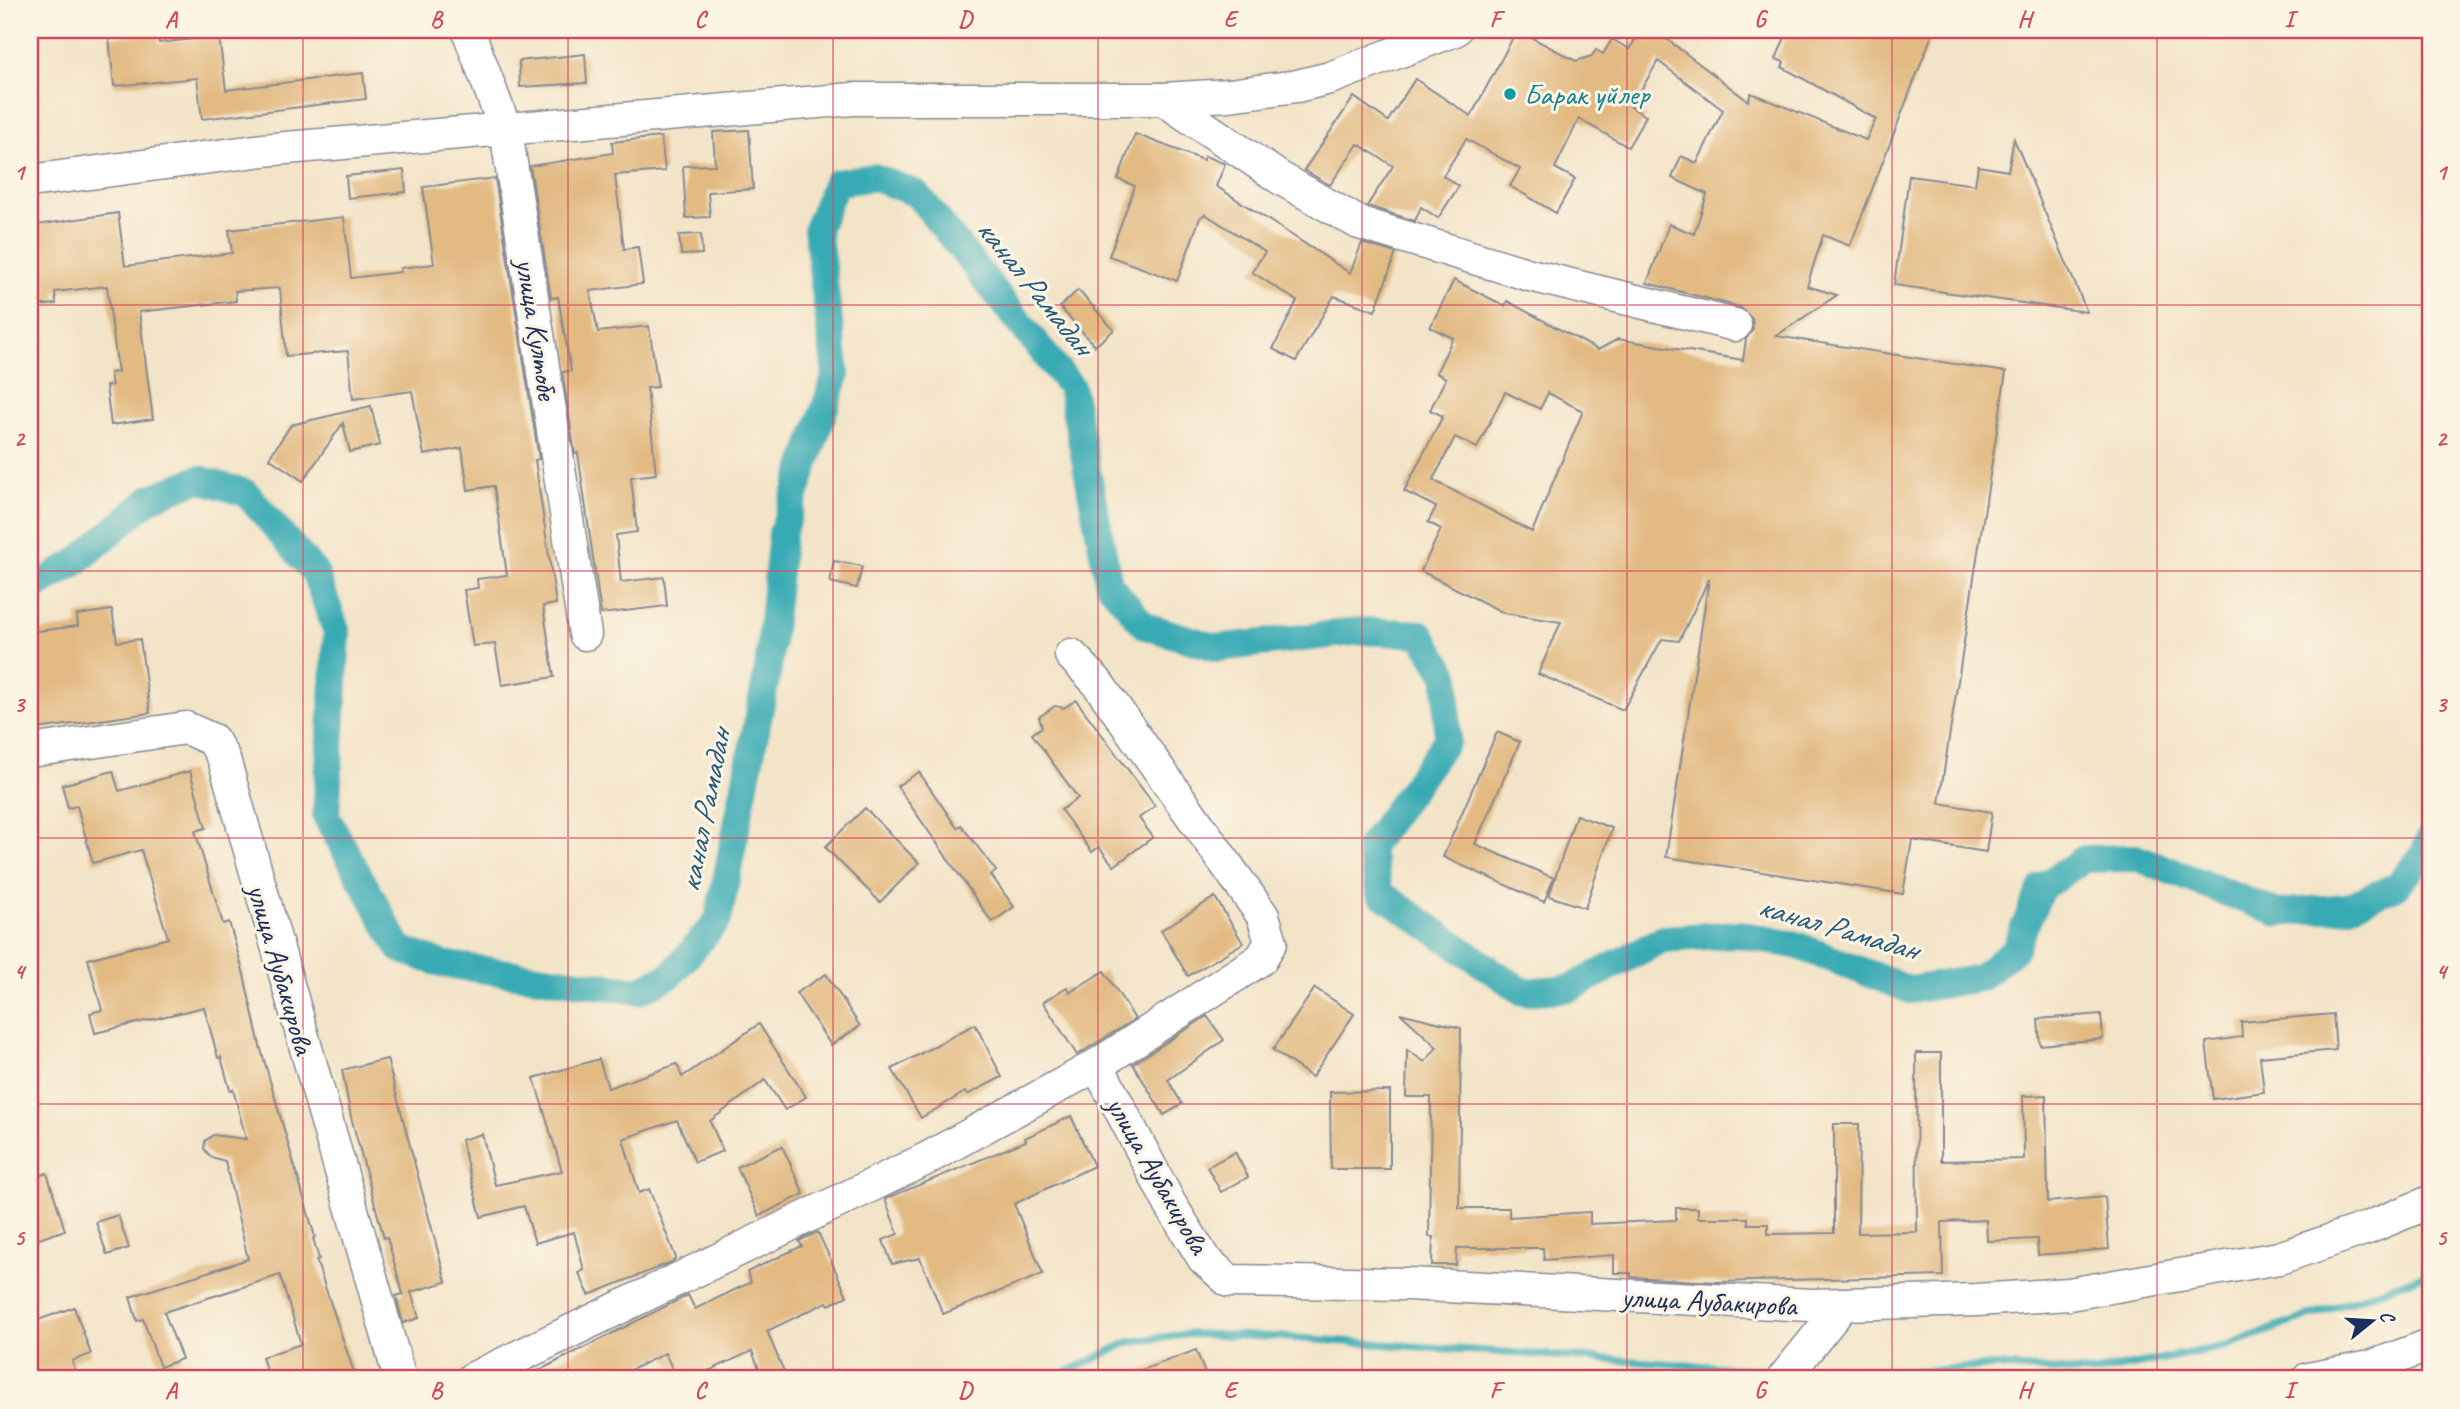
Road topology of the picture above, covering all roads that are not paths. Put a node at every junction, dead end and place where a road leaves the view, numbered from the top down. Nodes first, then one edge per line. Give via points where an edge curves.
1 (468, 30) edge
2 (1455, 30) edge
3 (1163, 99) junction
4 (506, 131) junction
5 (30, 181) edge
6 (1735, 325) dead end
7 (585, 634) dead end
8 (1071, 655) dead end
9 (30, 751) edge
10 (1097, 1065) junction
11 (2430, 1202) edge
12 (1842, 1306) junction
13 (2430, 1345) edge
14 (1788, 1372) edge
15 (2373, 1373) edge
16 (400, 1379) edge
17 (472, 1379) edge
18 (2308, 1379) edge

1 - 4 street, улица Култобе
2 - 3 street via 1394,56 1297,86
3 - 4 street via 853,99
3 - 6 street via 1280,178 1359,223 1530,275
4 - 5 street via 263,150
4 - 7 street, улица Култобе
8 - 10 street, улица Аубакирова via 1096,681 1263,916 1270,942 1261,959
9 - 16 street, улица Аубакирова via 186,728 213,740 224,759
10 - 12 street, улица Аубакирова via 1170,1204 1204,1259 1229,1280 1407,1284
10 - 17 street, улица Аубакирова via 926,1159
11 - 12 street, улица Аубакирова via 2279,1258 2183,1275 2069,1294
12 - 14 street
13 - 15 street
15 - 18 street

